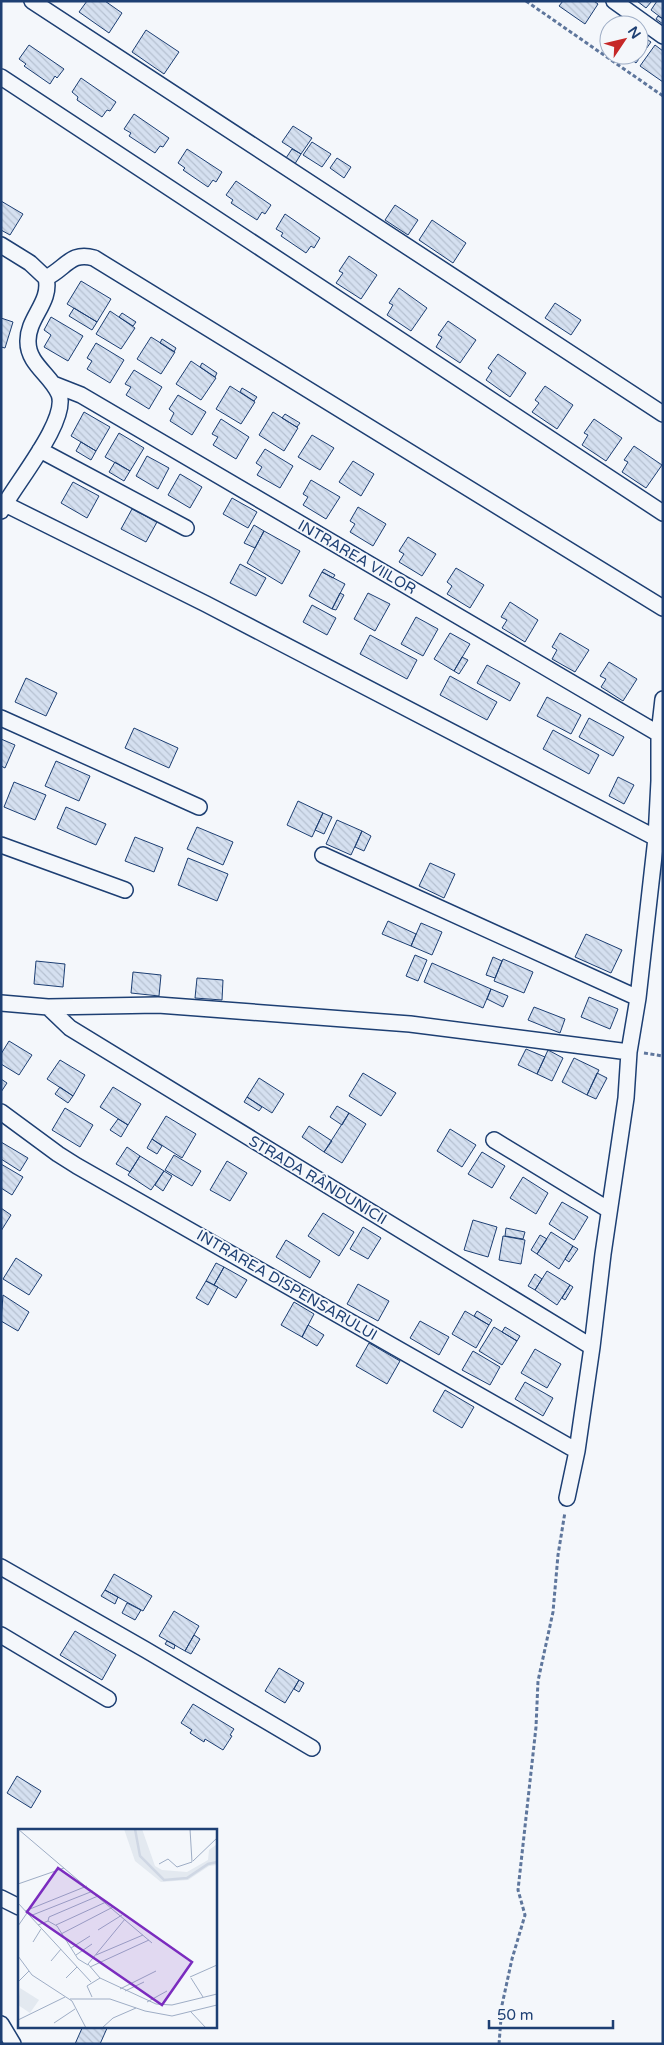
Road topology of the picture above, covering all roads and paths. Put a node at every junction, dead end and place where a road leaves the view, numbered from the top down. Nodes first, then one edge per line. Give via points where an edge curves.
1 (32, 1) edge
2 (526, 1) edge
3 (614, 1) edge
4 (663, 36) edge
5 (1, 77) edge
6 (663, 96) edge
7 (1, 245) edge
8 (46, 278) junction
9 (53, 384) junction
10 (663, 414) edge
11 (40, 450) junction
12 (3, 508) edge
13 (663, 513) edge
14 (186, 528) dead end
15 (663, 608) edge
16 (663, 699) edge
17 (1, 718) edge
18 (659, 734) junction
19 (199, 807) dead end
20 (656, 838) junction
21 (1, 845) edge
22 (323, 855) dead end
23 (125, 890) dead end
24 (638, 998) junction
25 (1, 1003) edge
26 (48, 1007) junction
27 (629, 1052) junction
28 (1, 1112) edge
29 (494, 1140) dead end
30 (609, 1210) junction
31 (592, 1347) junction
32 (577, 1451) junction
33 (567, 1498) joint
34 (1, 1567) edge
35 (1, 1635) edge
36 (108, 1699) dead end
37 (312, 1748) dead end
38 (1, 1898) edge
39 (18, 1906) edge
40 (1, 2024) edge
41 (13, 2044) edge
42 (499, 2044) edge

1 - 10 street
2 - 6 path
3 - 4 street
5 - 13 street
7 - 8 street via 30,263
8 - 9 street via 47,292 28,332 28,341 31,356
8 - 15 street via 78,256 94,258
9 - 11 street via 59,394 60,411
9 - 18 street, INTRAREA VIILOR via 81,395
11 - 12 street
11 - 14 street
12 - 20 street via 206,604
16 - 18 street
17 - 19 street
18 - 20 street
20 - 24 street
21 - 23 street
22 - 24 street
24 - 27 street
25 - 26 street
26 - 27 street via 158,1005 410,1024
26 - 31 street, STRADA RÂNDUNICII via 70,1028
27 - 30 street via 626,1098
28 - 32 street, INTRAREA DISPENSARULUI via 71,1162
29 - 30 street
30 - 31 street
31 - 32 street
32 - 33 street
33 - 42 path via 553,1612 538,1681 518,1890 526,1915 502,2005
34 - 37 street
35 - 36 street
38 - 39 street
40 - 41 street

